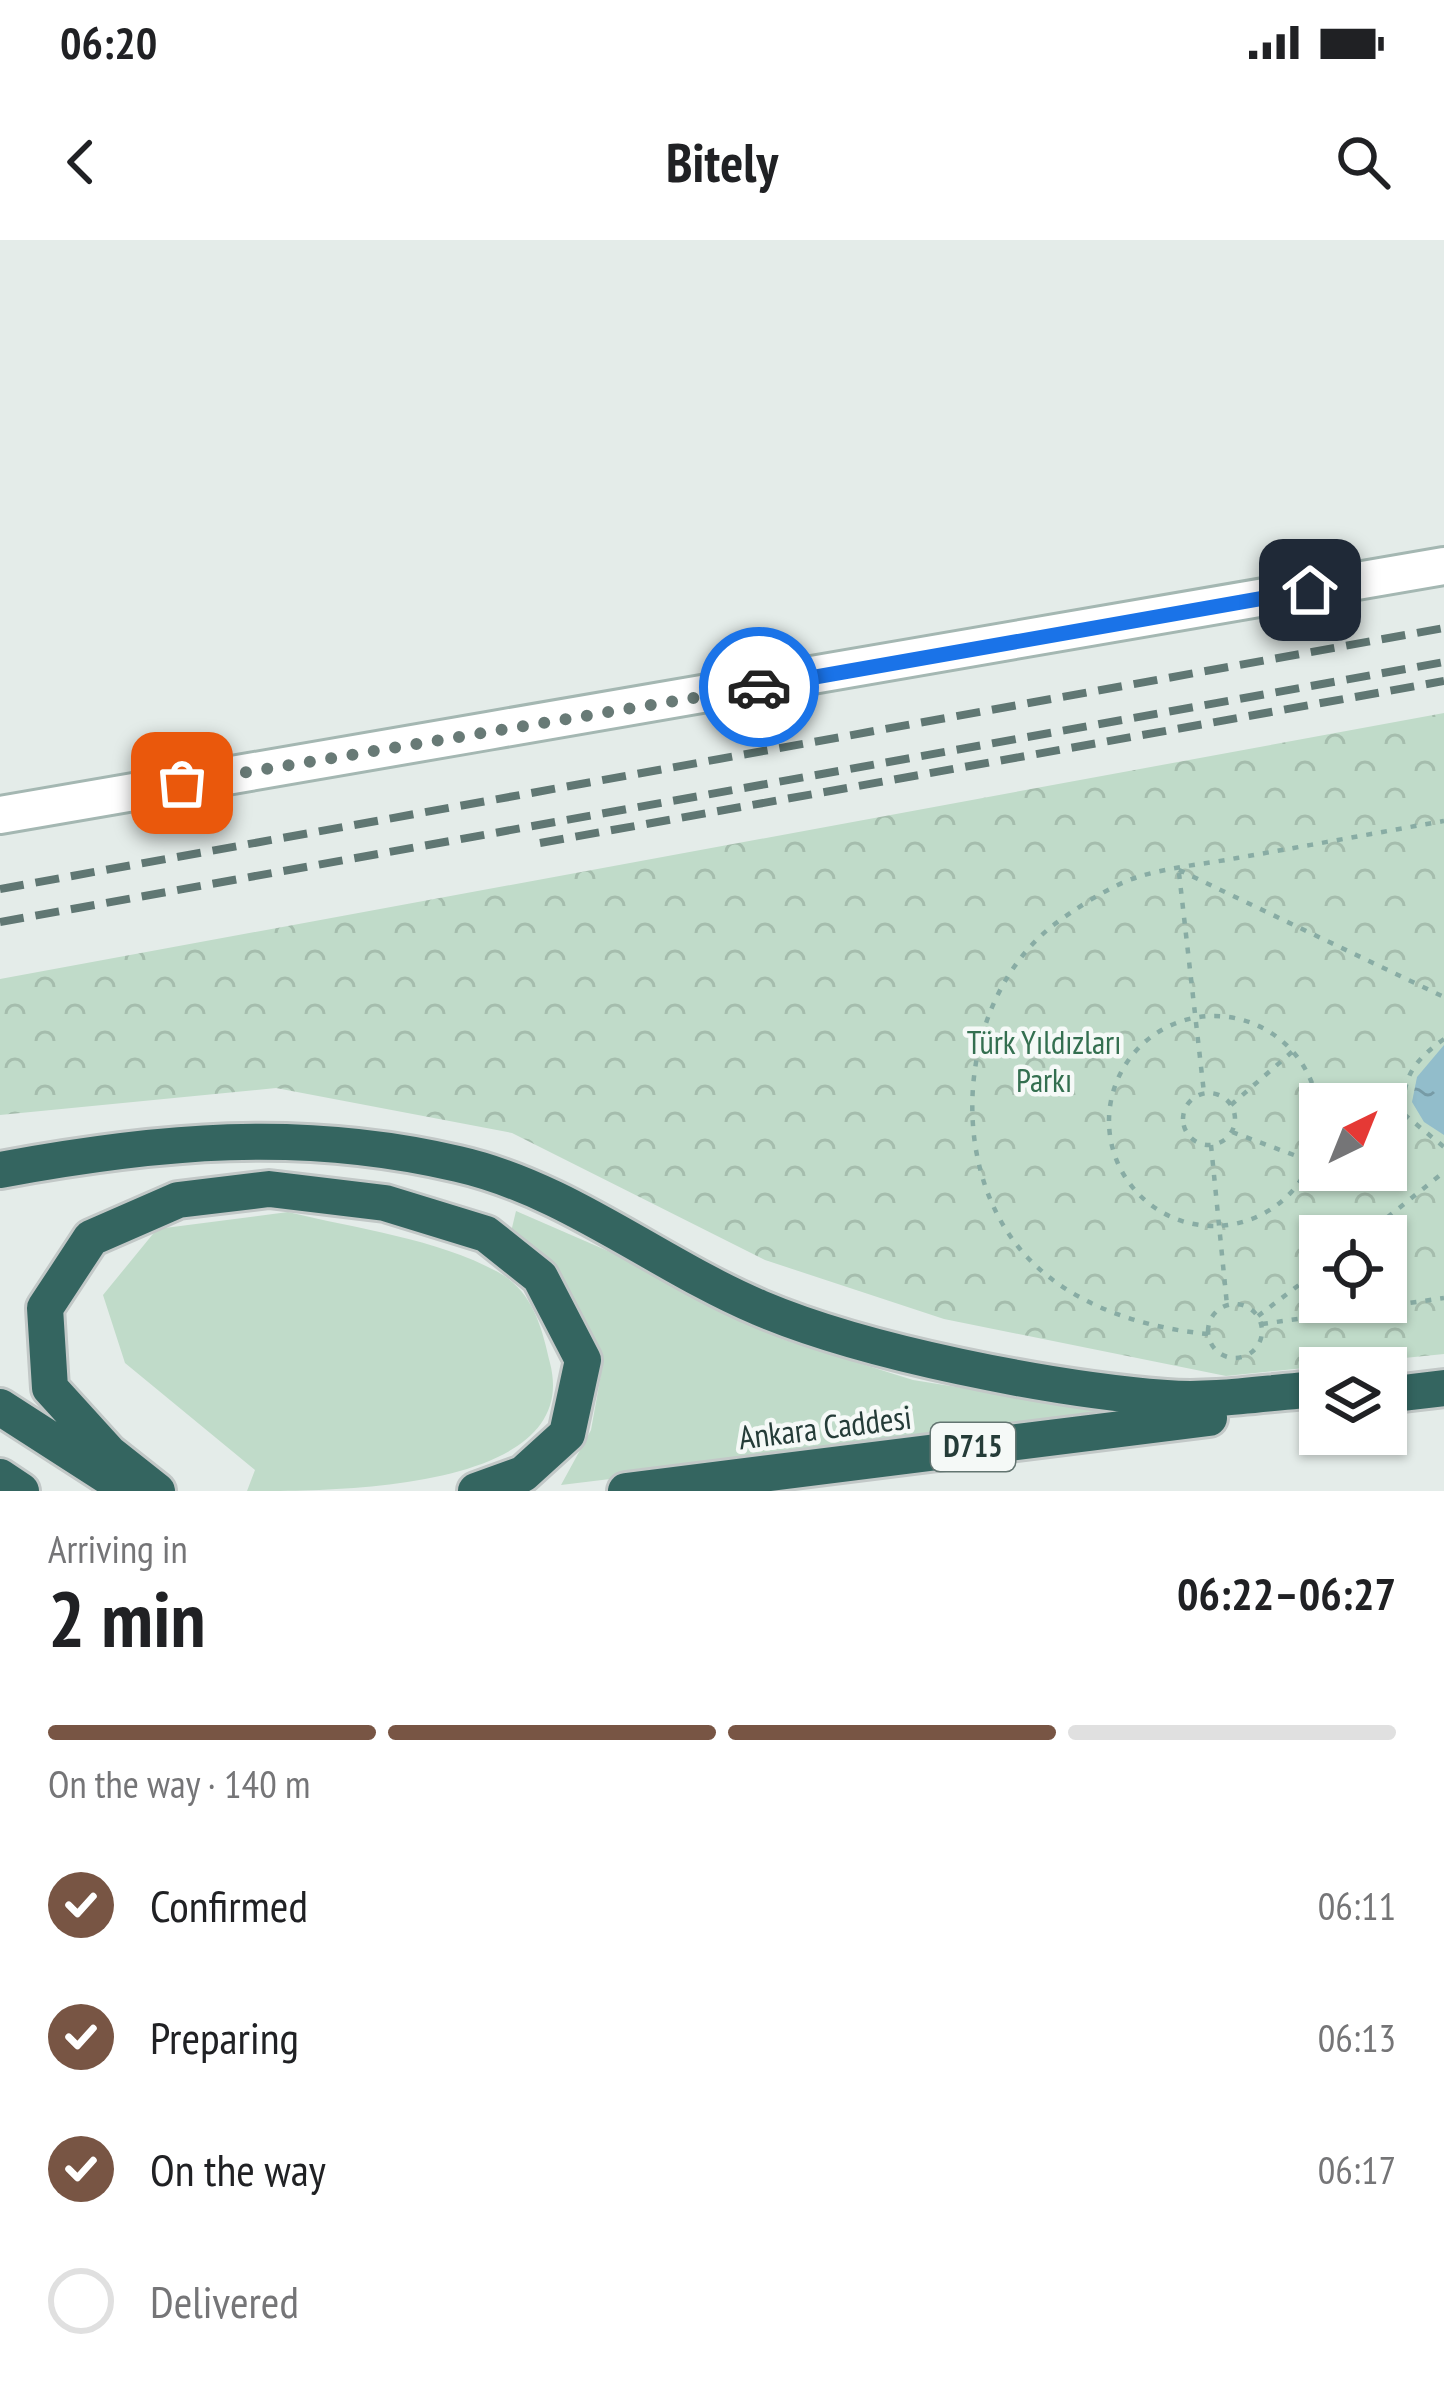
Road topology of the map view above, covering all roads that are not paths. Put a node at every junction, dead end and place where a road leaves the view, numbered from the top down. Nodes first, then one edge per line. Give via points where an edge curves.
1 (1444, 566) edge
2 (0, 815) edge
3 (0, 1170) edge
4 (1407, 1385) edge
5 (1444, 1385) edge
6 (1299, 1390) edge
7 (1407, 1391) edge
8 (1299, 1407) edge
9 (0, 1408) edge
10 (94, 1456) junction
11 (131, 1491) edge
12 (157, 1491) edge
13 (476, 1491) edge
14 (626, 1491) edge

1 - 2 street
3 - 6 highway via 100,1151 288,1138 461,1164 593,1218 760,1308 874,1344 1169,1399
4 - 5 highway
5 - 7 highway
8 - 14 highway, Ankara Caddesi / D715
9 - 10 highway
10 - 11 highway
10 - 12 highway
10 - 13 highway via 50,1388 46,1308 91,1238 178,1201 269,1189 385,1203 487,1234 540,1277 583,1360 567,1434 523,1474

